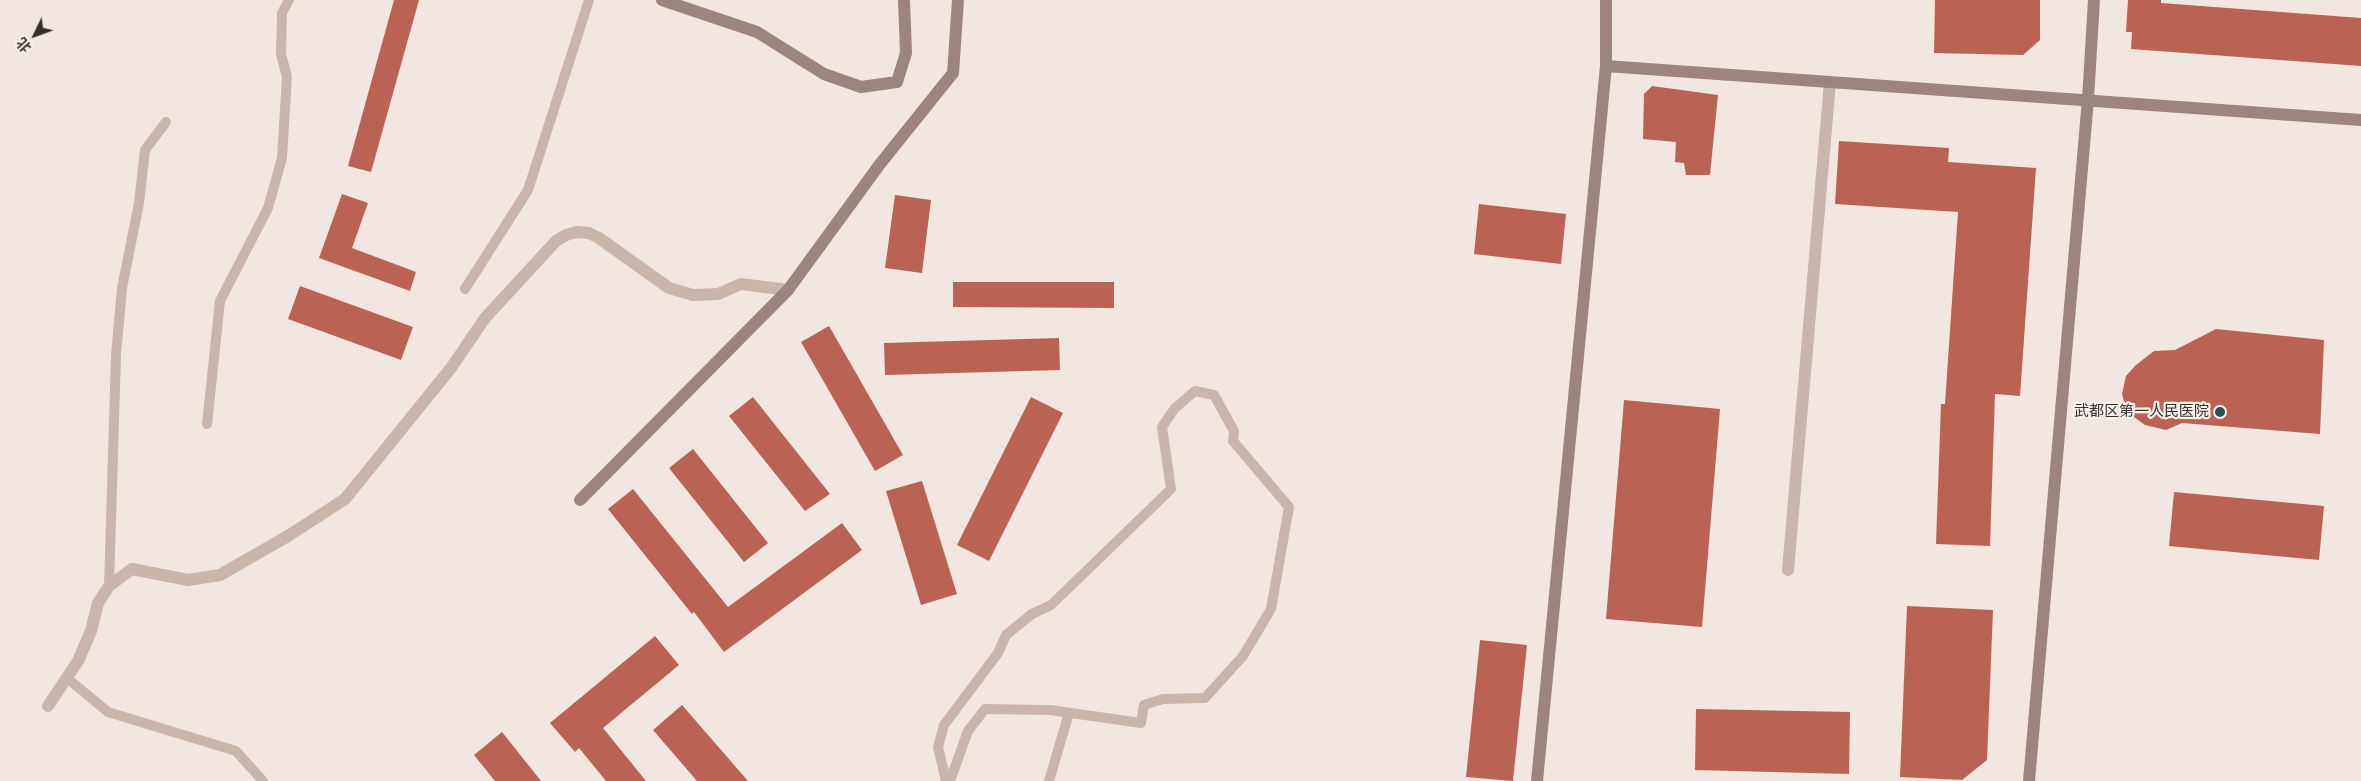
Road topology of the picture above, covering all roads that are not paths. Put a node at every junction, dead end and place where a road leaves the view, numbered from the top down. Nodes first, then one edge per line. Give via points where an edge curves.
1 (289, 0) edge
2 (589, 0) edge
3 (662, 0) edge
4 (904, 0) edge
5 (958, 0) edge
6 (1606, 0) edge
7 (2094, 0) edge
8 (1606, 66) junction
9 (1830, 82) junction
10 (2088, 99) junction
11 (2361, 120) edge
12 (166, 122) dead end
13 (465, 289) dead end
14 (788, 290) junction
15 (207, 424) dead end
16 (580, 500) dead end
17 (1788, 570) dead end
18 (109, 586) junction
19 (67, 678) junction
20 (48, 706) dead end
21 (1069, 713) junction
22 (263, 781) edge
23 (948, 781) edge
24 (1048, 781) edge
25 (1537, 781) edge
26 (2029, 781) edge

1 - 15 lane via 282,13 281,54 287,77 282,158 268,208 220,302
2 - 13 lane via 528,190
3 - 4 street via 757,32 824,74 861,87 897,82 906,53
5 - 14 street via 953,73 880,164
6 - 8 street
7 - 10 street
8 - 9 street
8 - 25 street
9 - 10 street
9 - 17 street
10 - 11 street
10 - 26 street
12 - 18 lane via 145,150 122,288 116,355
14 - 16 street
14 - 18 street via 741,284 718,294 693,295 669,288 589,233 566,235 556,241 485,318 451,368 345,499 220,575 188,580 132,569
18 - 19 street via 98,603 91,631
19 - 20 street
19 - 22 lane via 108,712 236,751
21 - 23 lane via 985,709 968,731
21 - 23 lane via 1141,723 1144,705 1163,699 1205,698 1243,656 1271,609 1289,507 1233,441 1234,431 1214,395 1195,390 1175,408 1162,427 1171,489 1051,605 1032,614 1006,635 998,652 944,725 938,747
21 - 24 lane

